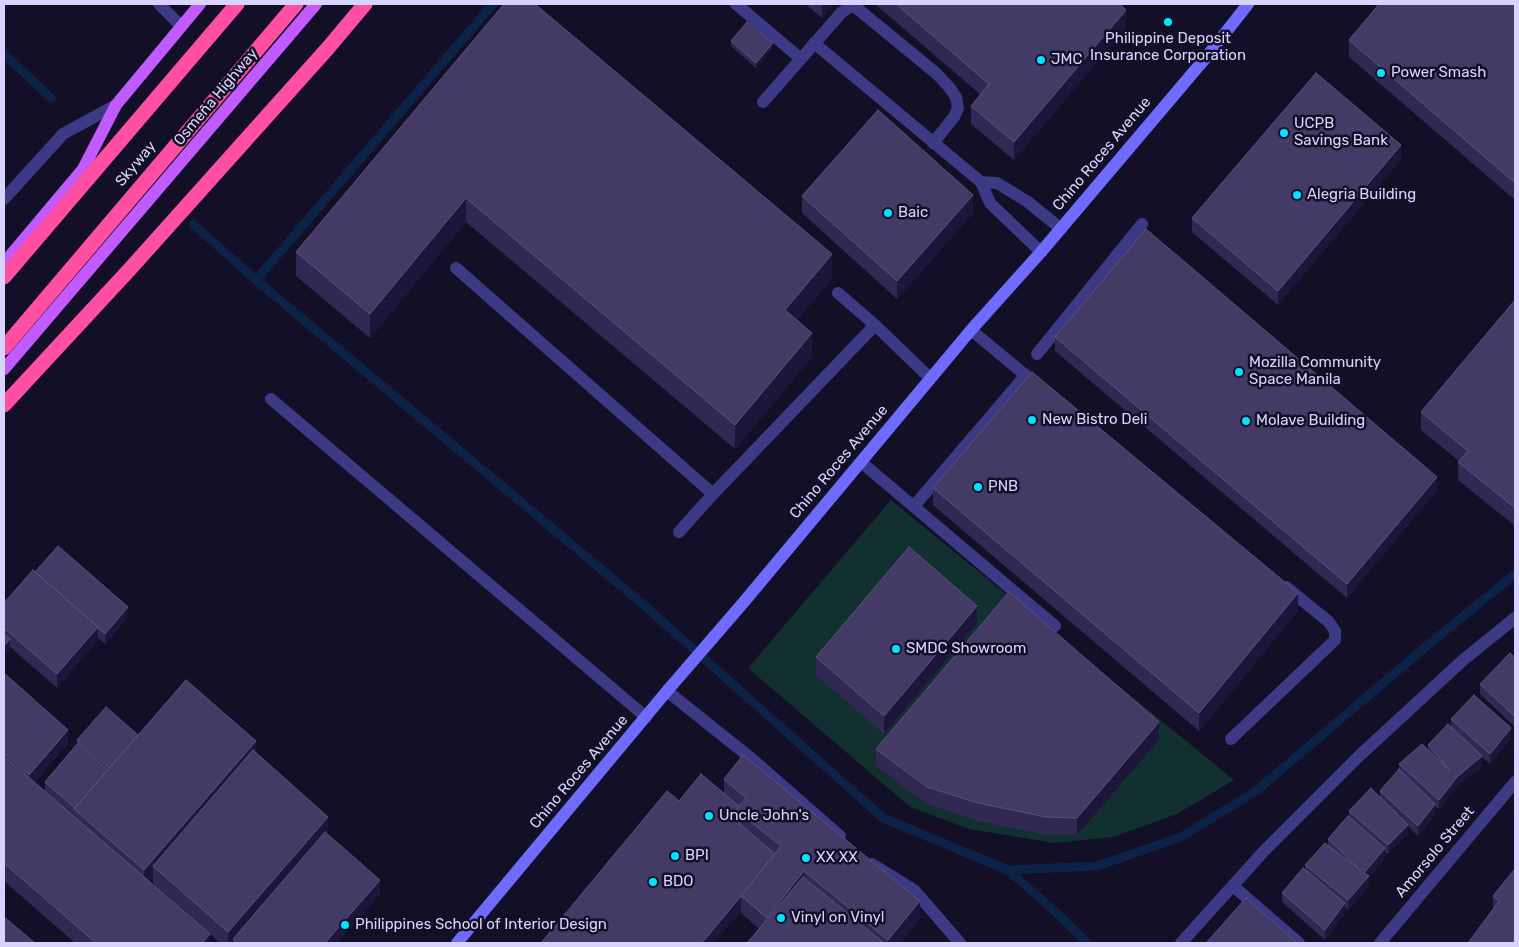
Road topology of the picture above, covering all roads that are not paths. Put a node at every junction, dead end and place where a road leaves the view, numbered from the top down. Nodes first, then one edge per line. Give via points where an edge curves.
1 (159, 4) edge
2 (237, 4) edge
3 (296, 4) edge
4 (316, 4) edge
5 (365, 4) edge
6 (736, 4) edge
7 (1248, 4) edge
8 (196, 5) edge
9 (181, 26) junction
10 (814, 43) junction
11 (800, 58) junction
12 (763, 102) dead end
13 (116, 104) junction
14 (933, 143) junction
15 (981, 182) junction
16 (4, 199) edge
17 (1142, 224) dead end
18 (1060, 228) junction
19 (1041, 252) junction
20 (4, 263) edge
21 (456, 268) dead end
22 (4, 277) edge
23 (838, 293) dead end
24 (875, 325) junction
25 (971, 330) junction
26 (4, 348) edge
27 (1037, 354) dead end
28 (4, 369) edge
29 (1026, 375) junction
30 (930, 378) junction
31 (1054, 398) edge
32 (271, 399) dead end
33 (4, 405) edge
34 (861, 462) junction
35 (713, 494) junction
36 (914, 506) junction
37 (680, 532) dead end
38 (1275, 578) edge
39 (1515, 618) edge
40 (1055, 626) dead end
41 (666, 691) junction
42 (646, 717) junction
43 (1231, 739) dead end
44 (1515, 782) edge
45 (1233, 886) junction
46 (457, 943) edge
47 (960, 943) edge
48 (1181, 943) edge
49 (1299, 943) edge
50 (1380, 943) edge

1 - 9 street
2 - 22 highway, Skyway
3 - 26 highway, Skyway
4 - 28 main road, Osmeña Highway
5 - 33 highway via 130,269
6 - 11 street
7 - 18 main road, Chino Roces Avenue
8 - 9 main road
9 - 13 main road
10 - 11 street
10 - 14 street
10 - 14 street via 842,12 853,5 937,74 953,93 958,108
11 - 12 street
13 - 16 street via 63,134
13 - 20 main road via 83,169
14 - 15 street
15 - 18 street via 997,183 1028,202
15 - 19 street via 990,203
17 - 27 street
18 - 19 main road, Chino Roces Avenue
19 - 25 main road, Chino Roces Avenue
21 - 35 street
23 - 24 street
24 - 30 street
24 - 35 street
25 - 29 street
25 - 30 main road, Chino Roces Avenue
29 - 31 street
29 - 36 street
30 - 34 main road, Chino Roces Avenue
32 - 42 street
34 - 36 street
34 - 41 main road, Chino Roces Avenue
35 - 37 street
36 - 40 street
38 - 43 street via 1329,622 1336,631 1335,640
39 - 45 street via 1462,661 1358,757
41 - 42 main road, Chino Roces Avenue
41 - 47 street via 752,759 875,866 914,890
42 - 46 main road, Chino Roces Avenue
44 - 50 street, Amorsolo Street
45 - 48 street
45 - 49 street

